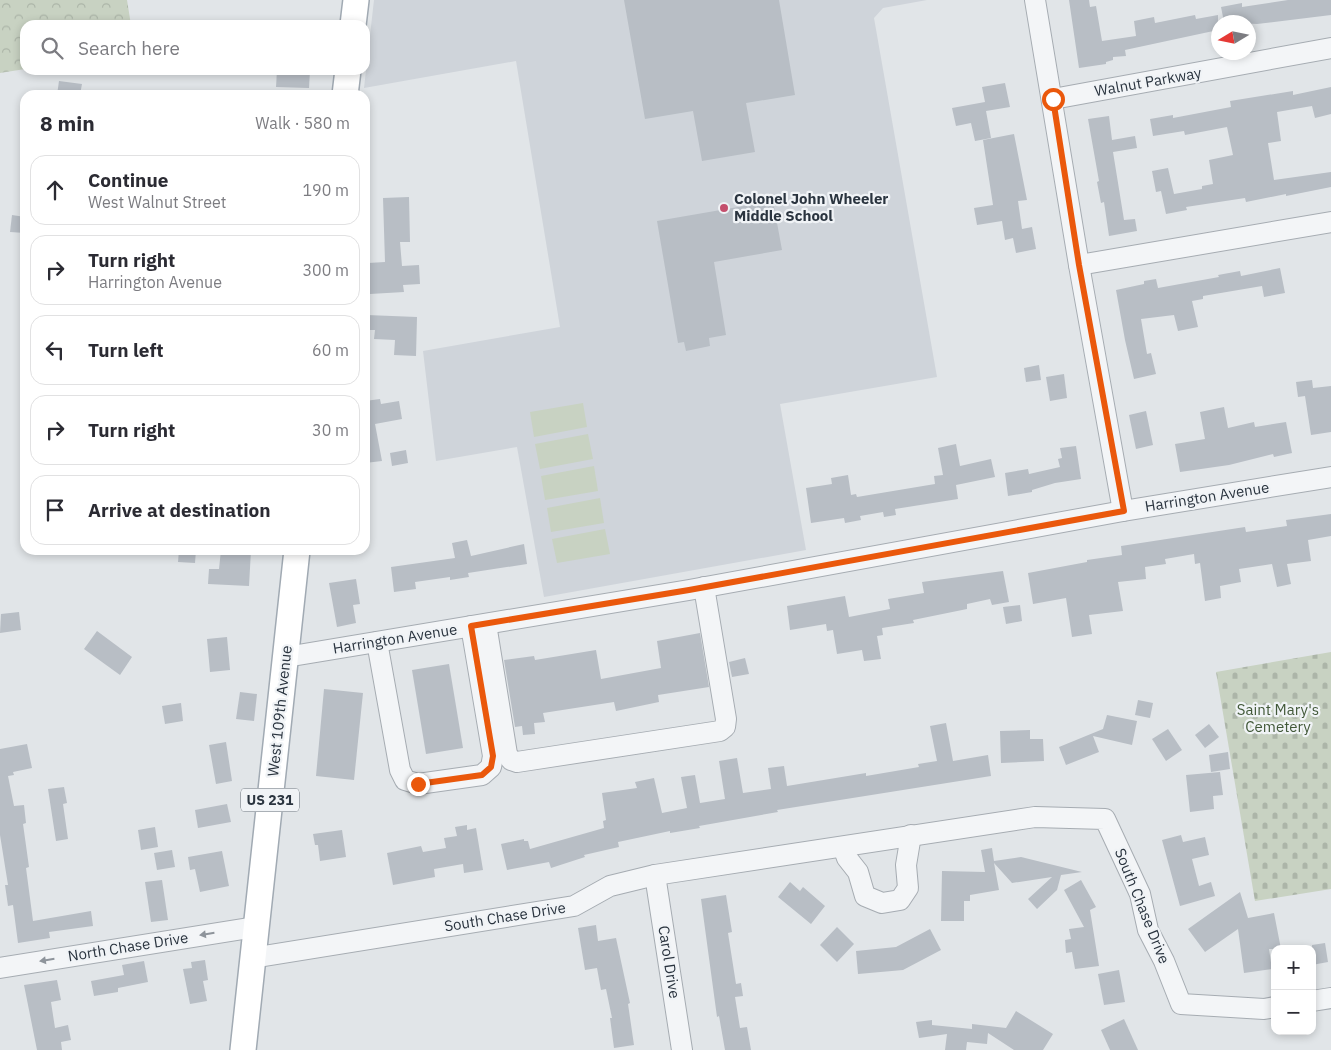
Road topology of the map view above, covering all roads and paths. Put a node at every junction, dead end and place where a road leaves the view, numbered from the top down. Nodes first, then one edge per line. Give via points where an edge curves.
1 (356, 0) edge
2 (1035, 0) edge
3 (354, 20) edge
4 (1331, 48) edge
5 (347, 75) edge
6 (346, 90) edge
7 (1053, 99) junction
8 (1331, 222) edge
9 (1079, 265) junction
10 (1331, 477) edge
11 (1124, 511) junction
12 (296, 555) edge
13 (704, 588) junction
14 (478, 625) junction
15 (377, 642) junction
16 (286, 657) junction
17 (911, 835) junction
18 (843, 847) junction
19 (655, 875) junction
20 (255, 927) junction
21 (251, 958) junction
22 (0, 968) edge
23 (1331, 998) edge
24 (1316, 1000) edge
25 (1271, 1008) edge
26 (243, 1050) edge
27 (682, 1050) edge

1 - 3 main road
2 - 7 street
4 - 7 street, Walnut Parkway
5 - 6 main road
7 - 9 street
8 - 9 street
9 - 11 street
10 - 11 street, Harrington Avenue
11 - 13 street, Harrington Avenue
12 - 16 main road, West 109th Avenue / US 231
13 - 14 street, Harrington Avenue
13 - 14 street via 726,719 725,727 720,731 517,762 511,760
14 - 15 street, Harrington Avenue
14 - 15 street via 493,756 491,767 482,775 418,784 405,780 400,770
15 - 16 street, Harrington Avenue
16 - 20 main road, West 109th Avenue / US 231
17 - 18 street, South Chase Drive
17 - 18 street via 906,865 908,888 900,900 882,903 865,896 858,872
17 - 25 street, South Chase Drive via 1035,817 1104,819 1140,894 1148,930 1181,1004
18 - 19 street, South Chase Drive
19 - 21 street, South Chase Drive via 610,886 574,906
19 - 27 street, Carol Drive
20 - 21 main road, West 109th Avenue / US 231
20 -> 22 street, North Chase Drive
21 - 26 main road, West 109th Avenue / US 231
23 - 24 street

